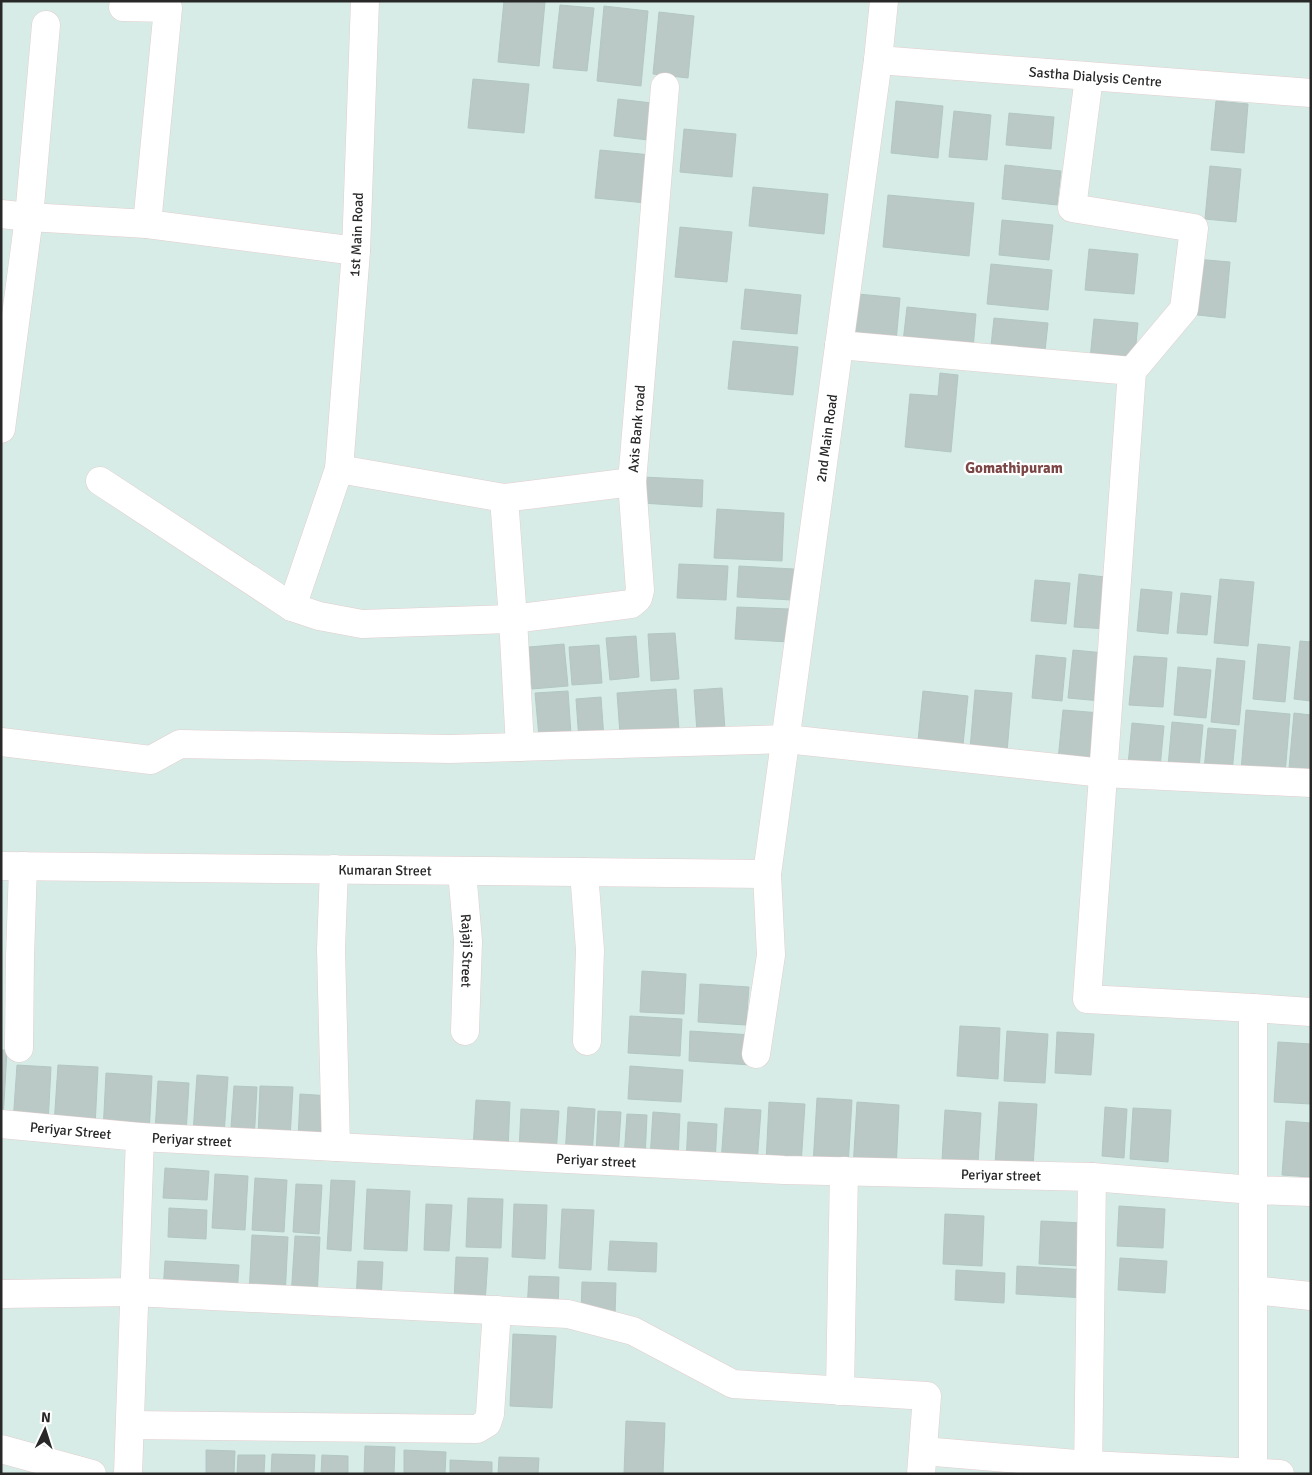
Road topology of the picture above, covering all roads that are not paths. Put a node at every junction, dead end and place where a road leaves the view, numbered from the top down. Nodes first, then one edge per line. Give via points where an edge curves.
1 (365, 1) edge
2 (884, 1) edge
3 (123, 7) dead end
4 (46, 25) dead end
5 (878, 60) junction
6 (1089, 77) junction
7 (665, 86) dead end
8 (1311, 92) edge
9 (1, 214) edge
10 (29, 217) junction
11 (147, 224) junction
12 (356, 251) junction
13 (839, 345) junction
14 (1132, 371) junction
15 (5, 377) edge
16 (1, 429) edge
17 (340, 469) junction
18 (100, 481) dead end
19 (632, 482) junction
20 (504, 498) junction
21 (292, 607) junction
22 (513, 619) junction
23 (786, 739) junction
24 (1, 742) edge
25 (520, 747) junction
26 (1103, 773) junction
27 (1311, 783) edge
28 (12, 866) edge
29 (334, 869) junction
30 (462, 871) junction
31 (584, 872) junction
32 (768, 874) junction
33 (1253, 1008) junction
34 (1311, 1012) edge
35 (465, 1031) dead end
36 (587, 1041) dead end
37 (19, 1048) dead end
38 (756, 1054) dead end
39 (1, 1124) edge
40 (140, 1137) junction
41 (336, 1147) junction
42 (844, 1171) junction
43 (1092, 1177) junction
44 (1253, 1190) junction
45 (1311, 1192) edge
46 (1253, 1290) junction
47 (134, 1292) junction
48 (1, 1294) edge
49 (1311, 1296) edge
50 (497, 1310) junction
51 (840, 1391) junction
52 (130, 1425) junction
53 (1, 1449) edge
54 (922, 1462) edge
55 (1088, 1469) edge
56 (1253, 1473) edge
57 (92, 1474) edge
58 (128, 1474) edge
59 (1280, 1474) edge

1 - 12 street, 1st Main Road
2 - 5 street, 2nd Main Road
3 - 11 street via 168,8
4 - 10 street
5 - 6 street, Sastha Dialysis Centre
5 - 13 street, 2nd Main Road
6 - 8 street, Sastha Dialysis Centre
6 - 14 street via 1072,208 1194,228 1184,309
7 - 19 street, Axis Bank road
9 - 10 street
10 - 11 street
10 - 15 street
11 - 12 street
12 - 17 street, 1st Main Road
13 - 14 street
13 - 23 street, 2nd Main Road
14 - 26 street
15 - 16 street
17 - 20 street, Axis Bank road
17 - 21 street, 1st Main Road
18 - 21 street
19 - 20 street, Axis Bank road
19 - 22 street via 638,598 631,604
20 - 22 street
21 - 22 street via 362,624
22 - 25 street
23 - 25 street
23 - 26 street
23 - 32 street, 2nd Main Road
24 - 25 street via 151,760 180,744 450,749
26 - 27 street
26 - 33 street via 1087,999
28 - 29 street, Kumaran Street
28 - 37 street via 20,957
29 - 30 street, Kumaran Street
29 - 41 street via 332,949
30 - 31 street, Kumaran Street
30 - 35 street, Rajaji Street via 468,941
31 - 32 street, Kumaran Street
31 - 36 street via 590,950
32 - 38 street, 2nd Main Road via 771,955
33 - 34 street
33 - 44 street
39 - 40 street, Periyar Street
40 - 41 street, Periyar street
40 - 47 street, Periyar street
41 - 42 street, Periyar street
42 - 43 street, Periyar street
42 - 51 street
43 - 44 street, Periyar street
43 - 55 street
44 - 45 street, Periyar street
44 - 46 street
46 - 49 street
46 - 56 street
47 - 48 street
47 - 50 street
47 - 52 street, Periyar street
50 - 51 street via 568,1314 633,1331 733,1384
50 - 52 street via 490,1414 486,1423 476,1429
51 - 54 street via 927,1396
52 - 58 street, Periyar street
53 - 57 street
54 - 55 street
55 - 56 street
56 - 59 street

